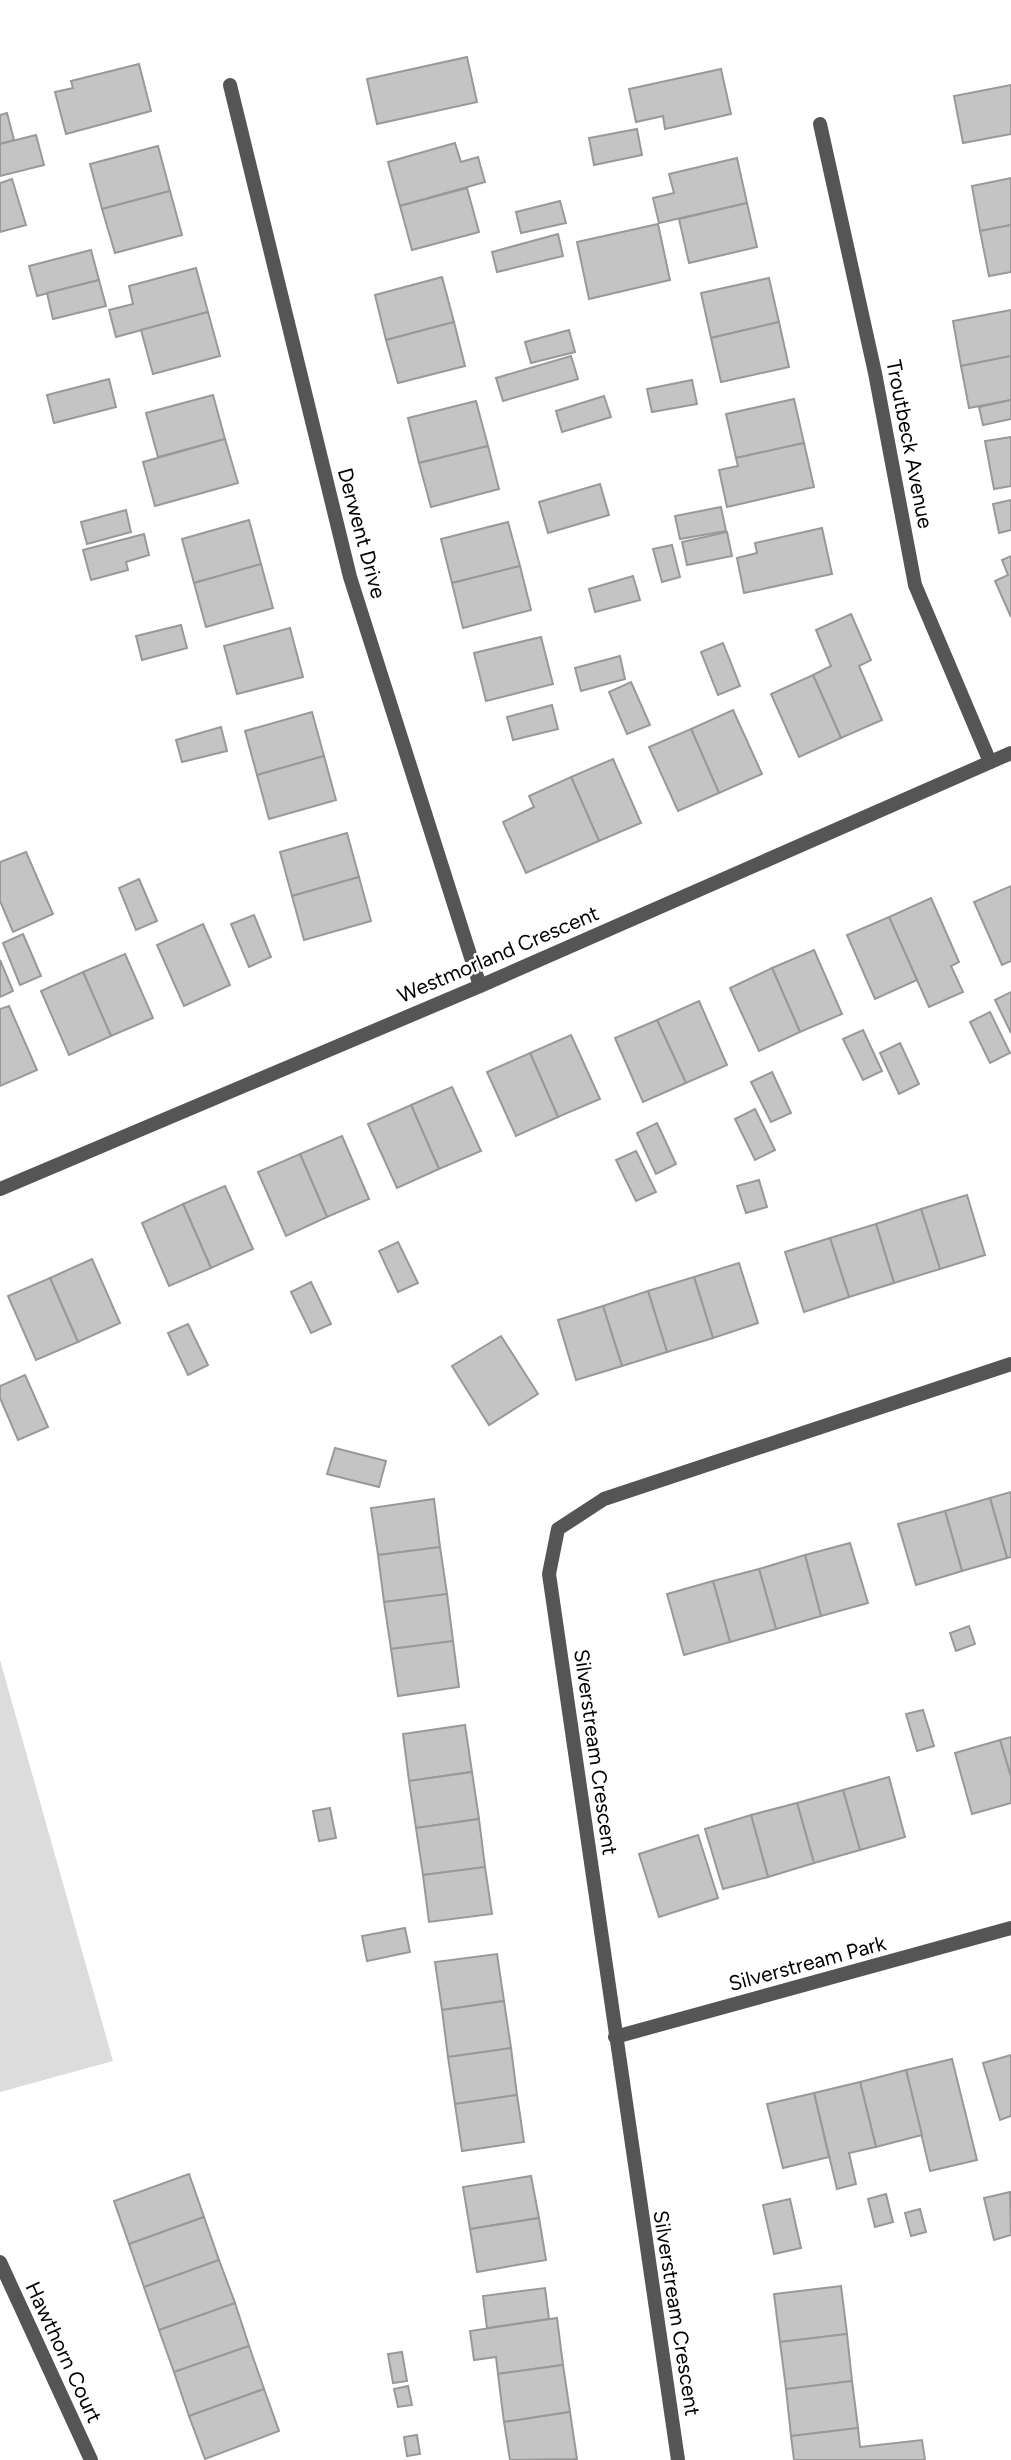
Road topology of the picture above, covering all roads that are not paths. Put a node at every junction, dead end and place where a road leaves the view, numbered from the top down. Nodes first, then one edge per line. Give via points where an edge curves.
1 (230, 85) dead end
2 (820, 124) dead end
3 (1011, 753) edge
4 (990, 762) junction
5 (480, 986) junction
6 (0, 1189) edge
7 (1011, 1364) edge
8 (1011, 1928) edge
9 (614, 2038) junction
10 (0, 2262) edge
11 (91, 2460) edge
12 (678, 2460) edge

1 - 5 street, Derwent Drive via 350,577
2 - 4 street, Troutbeck Avenue via 875,373 915,585
3 - 4 street, Westmorland Crescent
4 - 5 street, Westmorland Crescent
5 - 6 street, Westmorland Crescent
7 - 9 street, Silverstream Crescent via 604,1499 558,1529 549,1574
8 - 9 street, Silverstream Park
9 - 12 street, Silverstream Crescent
10 - 11 street, Hawthorn Court

